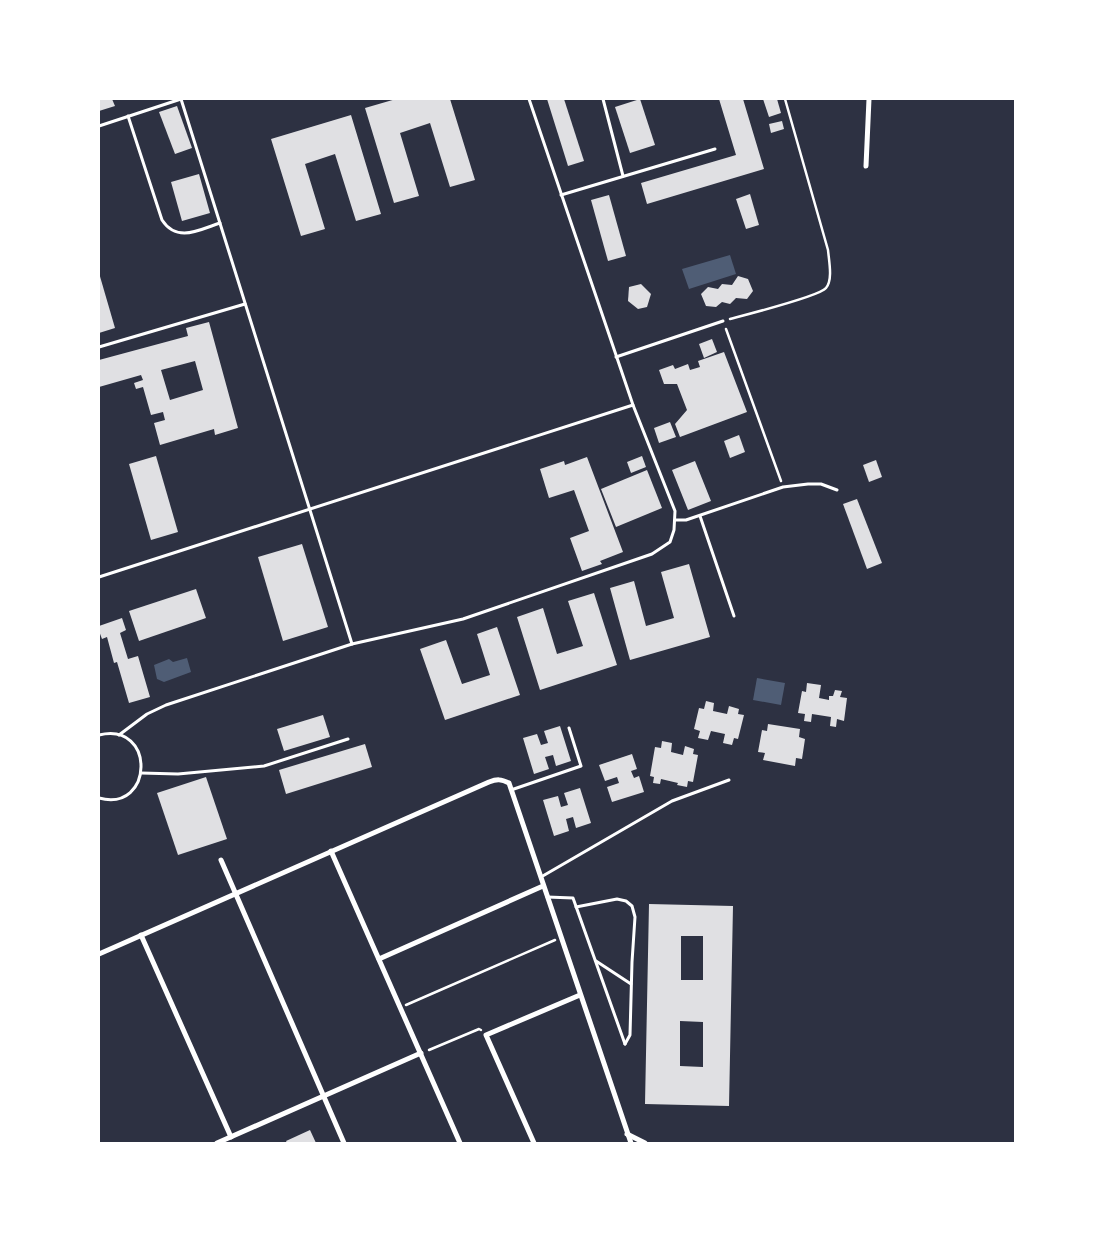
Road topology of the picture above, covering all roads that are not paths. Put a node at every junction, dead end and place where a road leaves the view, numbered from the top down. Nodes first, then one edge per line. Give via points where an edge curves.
1 (181, 99) edge
2 (529, 99) edge
3 (603, 99) edge
4 (869, 99) edge
5 (128, 116) junction
6 (99, 126) edge
7 (715, 150) dead end
8 (866, 166) dead end
9 (623, 176) junction
10 (561, 195) junction
11 (220, 223) junction
12 (245, 304) junction
13 (723, 321) road end
14 (99, 347) edge
15 (616, 356) junction
16 (633, 405) junction
17 (837, 490) dead end
18 (310, 510) junction
19 (700, 516) junction
20 (675, 520) junction
21 (99, 577) edge
22 (734, 616) dead end
23 (352, 644) junction
24 (569, 728) dead end
25 (99, 735) edge
26 (119, 735) junction
27 (348, 739) dead end
28 (141, 773) junction
29 (729, 780) dead end
30 (511, 790) junction
31 (100, 798) edge
32 (99, 803) edge
33 (331, 851) junction
34 (221, 860) dead end
35 (540, 877) junction
36 (543, 886) junction
37 (236, 894) junction
38 (547, 897) junction
39 (576, 907) junction
40 (141, 935) junction
41 (99, 954) edge
42 (379, 959) junction
43 (596, 961) junction
44 (631, 984) junction
45 (580, 995) junction
46 (421, 1054) junction
47 (323, 1096) junction
48 (628, 1134) junction
49 (231, 1137) junction
50 (217, 1143) edge
51 (344, 1143) edge
52 (460, 1143) edge
53 (534, 1143) edge
54 (631, 1143) edge
55 (645, 1143) edge

1 - 5 lane
1 - 11 lane
2 - 10 lane
3 - 9 lane
4 - 8 street
5 - 6 lane
5 - 11 lane via 166,227 188,234
7 - 9 lane
9 - 10 lane
10 - 15 lane
11 - 12 lane
12 - 14 lane
12 - 18 lane
13 - 15 lane
15 - 16 lane
16 - 18 lane
16 - 20 lane via 675,511
17 - 19 lane via 821,484 783,487
18 - 21 lane
18 - 23 lane
19 - 20 lane
19 - 22 lane
20 - 23 lane via 670,542 652,554 463,619
23 - 26 lane via 166,706 147,714
24 - 30 lane via 581,766
25 - 26 lane
26 - 28 lane via 135,746 140,754
27 - 28 lane via 264,766 178,774
28 - 31 lane via 131,792 111,800
29 - 35 lane via 672,801
30 - 33 street via 509,784 498,779 489,782
30 - 35 street
31 - 32 lane
33 - 37 street
33 - 42 street
34 - 37 street
35 - 36 street
36 - 38 street
36 - 42 street
37 - 40 street
37 - 47 street
38 - 39 lane via 573,898
38 - 45 street
39 - 43 lane
39 - 44 lane via 617,899 632,906 635,916
40 - 41 street
40 - 49 street
42 - 46 street
43 - 44 lane
43 - 44 lane via 625,1044 630,1036
45 - 48 street
45 - 53 street via 486,1035
46 - 47 street
46 - 52 street
47 - 49 street
47 - 51 street
48 - 54 street
48 - 55 street
49 - 50 street

